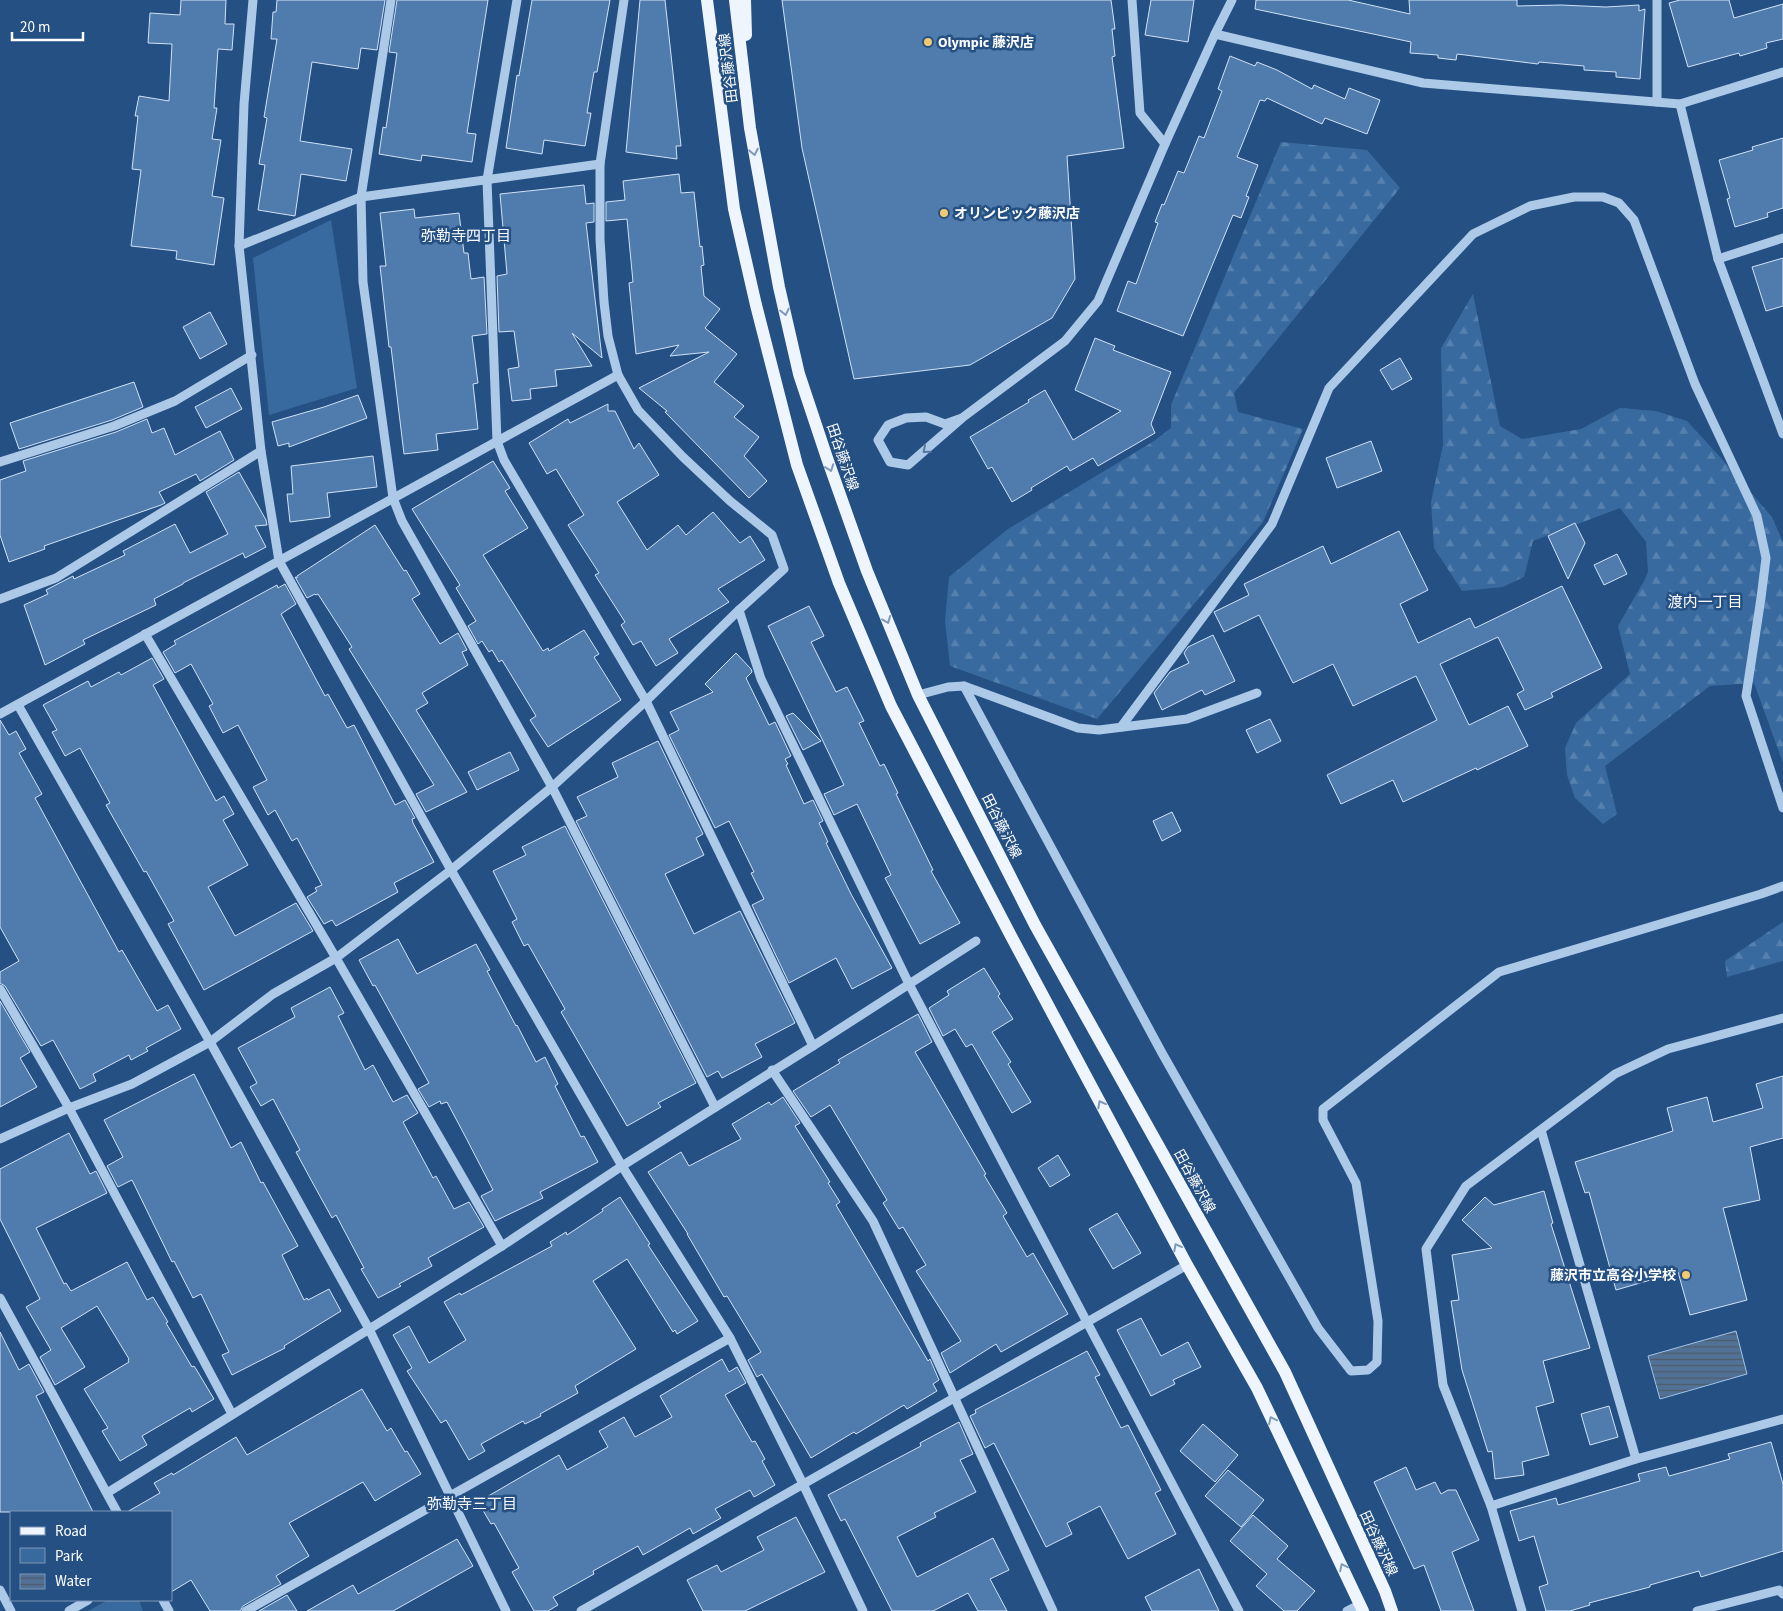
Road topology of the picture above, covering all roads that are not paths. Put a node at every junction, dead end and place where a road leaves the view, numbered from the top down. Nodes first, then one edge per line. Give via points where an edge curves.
1 (253, 0) edge
2 (391, 0) edge
3 (517, 0) edge
4 (624, 0) edge
5 (707, 0) edge
6 (735, 0) edge
7 (745, 0) edge
8 (1132, 0) edge
9 (1232, 0) edge
10 (1657, 0) edge
11 (1215, 34) junction
12 (1783, 72) edge
13 (1657, 102) junction
14 (1680, 104) junction
15 (750, 128) junction
16 (1166, 144) junction
17 (600, 164) junction
18 (487, 180) junction
19 (362, 197) junction
20 (1783, 238) edge
21 (239, 246) junction
22 (1718, 259) junction
23 (252, 355) junction
24 (618, 375) junction
25 (962, 418) junction
26 (1783, 434) edge
27 (497, 441) junction
28 (261, 451) junction
29 (0, 462) edge
30 (393, 498) junction
31 (279, 560) junction
32 (0, 599) edge
33 (739, 610) junction
34 (145, 634) junction
35 (964, 686) junction
36 (1257, 693) dead end
37 (918, 695) junction
38 (646, 701) junction
39 (18, 704) junction
40 (0, 714) edge
41 (1121, 727) junction
42 (552, 787) junction
43 (1783, 808) edge
44 (451, 870) junction
45 (1783, 886) edge
46 (976, 941) dead end
47 (336, 958) junction
48 (909, 984) junction
49 (0, 989) edge
50 (1783, 1018) edge
51 (210, 1042) junction
52 (812, 1046) junction
53 (772, 1070) junction
54 (715, 1106) junction
55 (68, 1108) junction
56 (1541, 1130) junction
57 (0, 1138) edge
58 (622, 1166) junction
59 (502, 1246) junction
60 (1187, 1265) junction
61 (0, 1298) edge
62 (1087, 1322) junction
63 (369, 1329) junction
64 (730, 1338) junction
65 (955, 1398) junction
66 (232, 1414) junction
67 (1783, 1419) edge
68 (1636, 1459) junction
69 (803, 1484) junction
70 (107, 1493) junction
71 (450, 1497) junction
72 (1491, 1506) junction
73 (116, 1511) edge
74 (0, 1590) edge
75 (1783, 1594) edge
76 (86, 1601) edge
77 (1362, 1609) edge
78 (11, 1611) edge
79 (69, 1611) edge
80 (246, 1611) edge
81 (506, 1611) edge
82 (581, 1611) edge
83 (863, 1611) edge
84 (1053, 1611) edge
85 (1239, 1611) edge
86 (1347, 1611) edge
87 (1394, 1611) edge
88 (1522, 1611) edge
89 (1698, 1611) edge

1 - 21 street via 244,104
2 - 19 street
3 - 18 street
4 - 17 street
60 -> 5 main road, 田谷藤沢線 via 891,706 839,583 798,465 734,209
6 - 15 main road, 田谷藤沢線
7 - 15 main road
8 - 16 street via 1140,114
9 - 11 street
10 - 13 street
11 - 13 street via 1423,83
11 - 16 street
12 - 14 street
13 - 14 street
14 - 22 street
15 -> 37 main road, 田谷藤沢線 via 779,287 799,374 867,571
16 - 25 street via 1098,301 1065,341
17 - 18 street
17 - 24 street via 604,302
18 - 19 street
18 - 27 street
19 - 21 street
19 - 30 street via 363,282
20 - 22 street
21 - 23 street
22 - 26 street
23 - 28 street
23 - 29 street via 175,401 114,426
24 - 27 street
24 - 33 street via 638,410 676,450 772,535 784,569
25 -> 25 street via 908,465 890,462 878,440 888,425 906,418 926,417 945,424
27 - 30 street
27 - 38 street via 504,460
28 - 31 street
28 - 32 street via 56,578
30 - 31 street
30 - 42 street via 407,529
31 - 34 street
31 - 44 street
33 - 38 street
33 - 48 street via 761,679
34 - 39 street
34 - 47 street
35 - 37 street
35 - 41 street via 1078,728
35 - 45 street via 1162,1053 1318,1328 1351,1371 1368,1370 1377,1362 1378,1321 1356,1183 1323,1120 1323,1109 1499,972
36 - 41 street via 1187,719
37 - 87 main road, 田谷藤沢線 via 1035,925 1284,1372
38 - 42 street
38 - 52 street
39 - 40 street
39 - 51 street
41 - 43 street via 1272,524 1329,388 1474,234 1530,206 1574,197 1603,197 1619,203 1634,220 1695,384 1757,516 1766,558 1746,696
42 - 44 street
42 - 54 street
44 - 47 street
44 - 58 street
46 - 48 street
47 - 51 street via 273,994
47 - 59 street
48 - 52 street
48 - 62 street
49 - 55 street
50 - 56 street via 1668,1049 1615,1074
51 - 55 street via 132,1084
51 - 63 street
52 - 53 street
53 - 54 street
53 - 65 street via 873,1221
54 - 58 street
55 - 57 street
55 - 66 street
56 - 68 street
56 - 72 street via 1466,1186 1426,1250 1443,1385
58 - 59 street
58 - 64 street
59 - 63 street
60 - 62 street
77 -> 60 main road, 田谷藤沢線 via 1257,1388
61 - 70 street
62 - 65 street
62 - 85 street
63 - 66 street
63 - 71 street
64 - 69 street
64 - 71 street
65 - 69 street
65 - 84 street
66 - 70 street
67 - 68 street
68 - 72 street
69 - 82 street
69 - 83 street
70 - 73 street
71 - 80 street
71 - 81 street
72 - 88 street
74 - 78 street
75 - 89 street via 1779,1590
76 - 79 street
77 - 86 street

